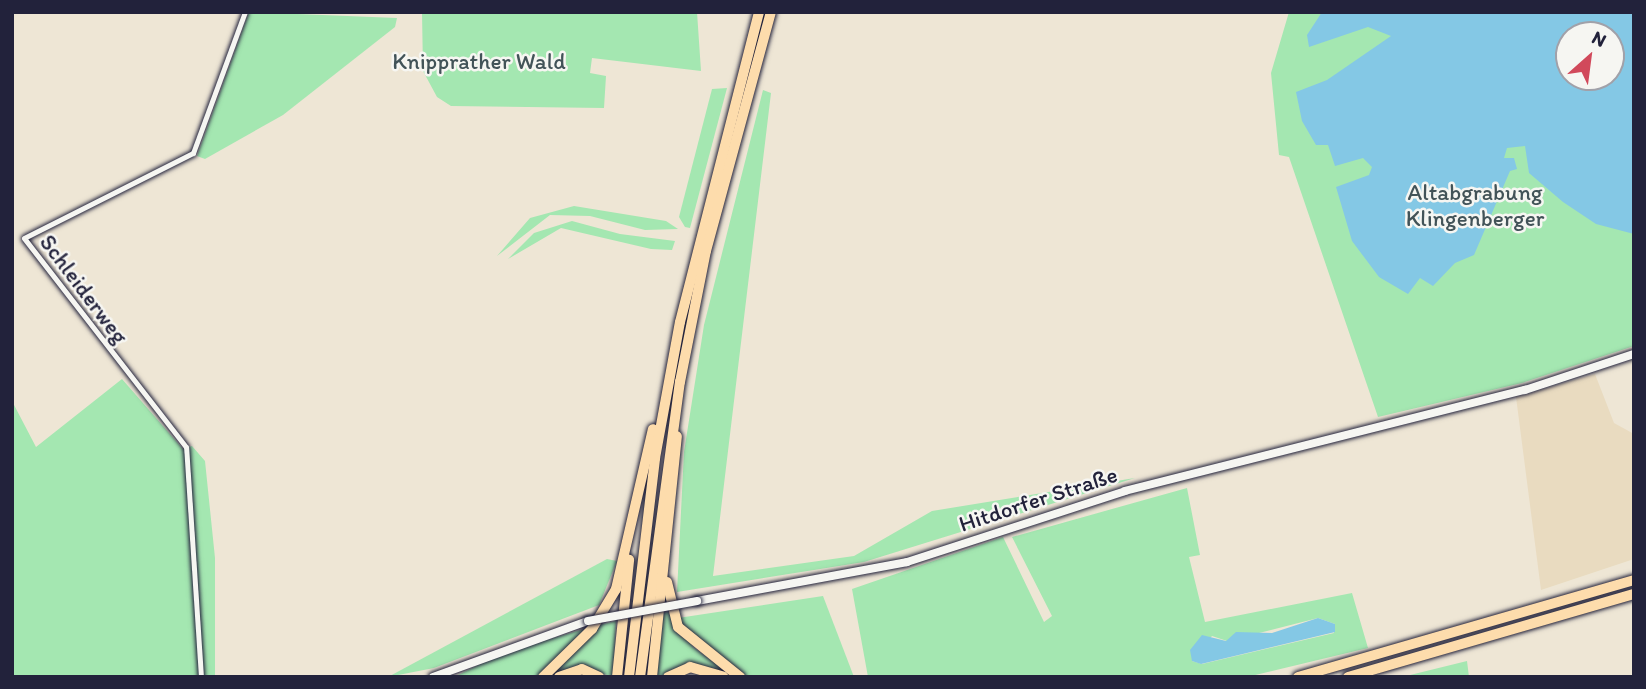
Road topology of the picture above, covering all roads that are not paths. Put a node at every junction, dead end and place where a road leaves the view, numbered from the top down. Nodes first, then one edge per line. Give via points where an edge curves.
1 (245, 12) edge
2 (759, 12) edge
3 (771, 12) edge
4 (680, 322) junction
5 (1634, 354) edge
6 (680, 382) junction
7 (632, 526) junction
8 (667, 544) junction
9 (1634, 580) edge
10 (1634, 594) edge
11 (449, 674) edge
12 (201, 677) edge
13 (433, 677) edge
14 (543, 677) edge
15 (559, 677) edge
16 (599, 677) edge
17 (617, 677) edge
18 (629, 677) edge
19 (640, 677) edge
20 (652, 677) edge
21 (668, 677) edge
22 (724, 677) edge
23 (740, 677) edge
24 (1298, 677) edge
25 (1348, 677) edge

1 - 12 street, Schleiderweg via 193,153 24,238 186,447
2 - 4 highway
3 - 6 highway via 710,238
4 - 7 highway
4 - 18 highway via 655,458
5 - 11 main road, Hitdorfer Straße, bridge via 1525,390 1125,491 907,562 588,621
6 - 8 highway
6 - 19 highway
7 - 14 highway via 608,606
7 - 17 highway
8 - 20 highway
8 - 23 highway via 670,612 678,627
9 - 24 highway
10 - 25 highway
11 - 13 main road, Hitdorfer Straße
15 - 16 highway via 582,669
21 - 22 highway via 690,667

